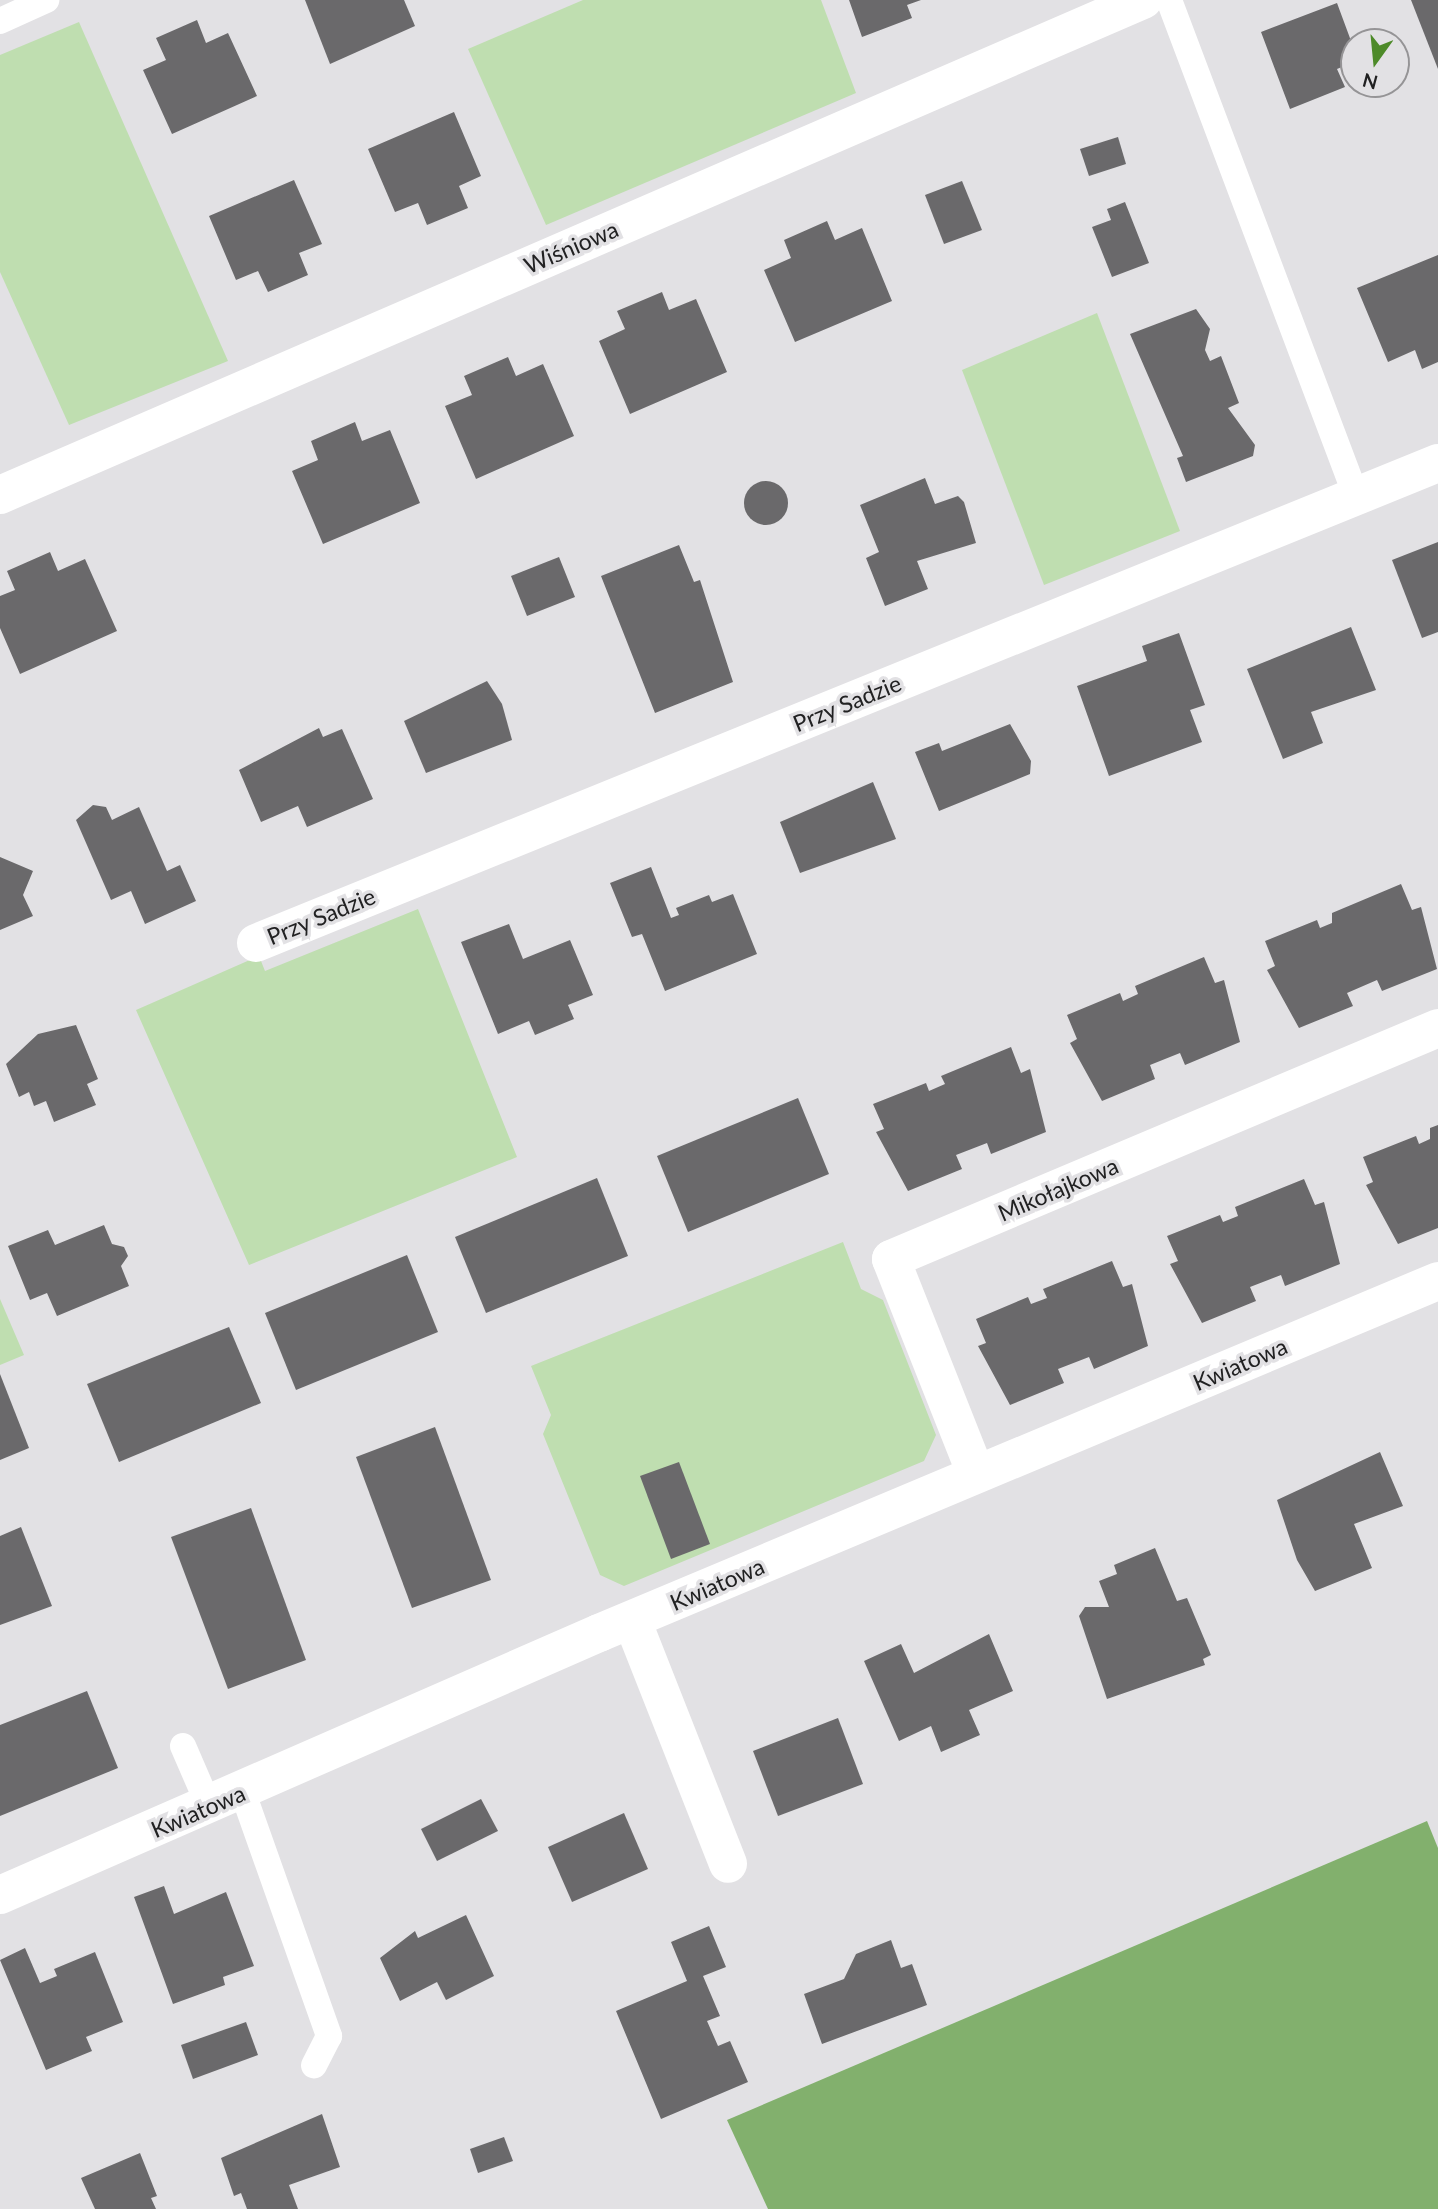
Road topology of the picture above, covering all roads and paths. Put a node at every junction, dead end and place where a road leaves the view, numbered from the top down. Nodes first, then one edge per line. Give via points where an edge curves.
1 (46, 0) edge
2 (1143, 0) edge
3 (1168, 0) edge
4 (0, 21) edge
5 (1438, 463) edge
6 (0, 495) edge
7 (1356, 496) junction
8 (256, 943) dead end
9 (1438, 1028) edge
10 (1438, 1281) edge
11 (976, 1475) junction
12 (632, 1620) junction
13 (183, 1746) dead end
14 (243, 1793) junction
15 (209, 1806) junction
16 (728, 1864) dead end
17 (0, 1895) edge
18 (314, 2064) dead end

1 - 4 lane
2 - 6 street, Wiśniowa
3 - 7 lane
5 - 7 street, Przy Sadzie
7 - 8 street, Przy Sadzie
9 - 11 street, Mikołajkowa via 891,1259
10 - 11 street, Kwiatowa
11 - 12 street, Kwiatowa
12 - 14 street, Kwiatowa
12 - 16 street
13 - 15 lane
14 - 15 street, Kwiatowa
14 - 18 lane via 329,2036
15 - 17 street, Kwiatowa

